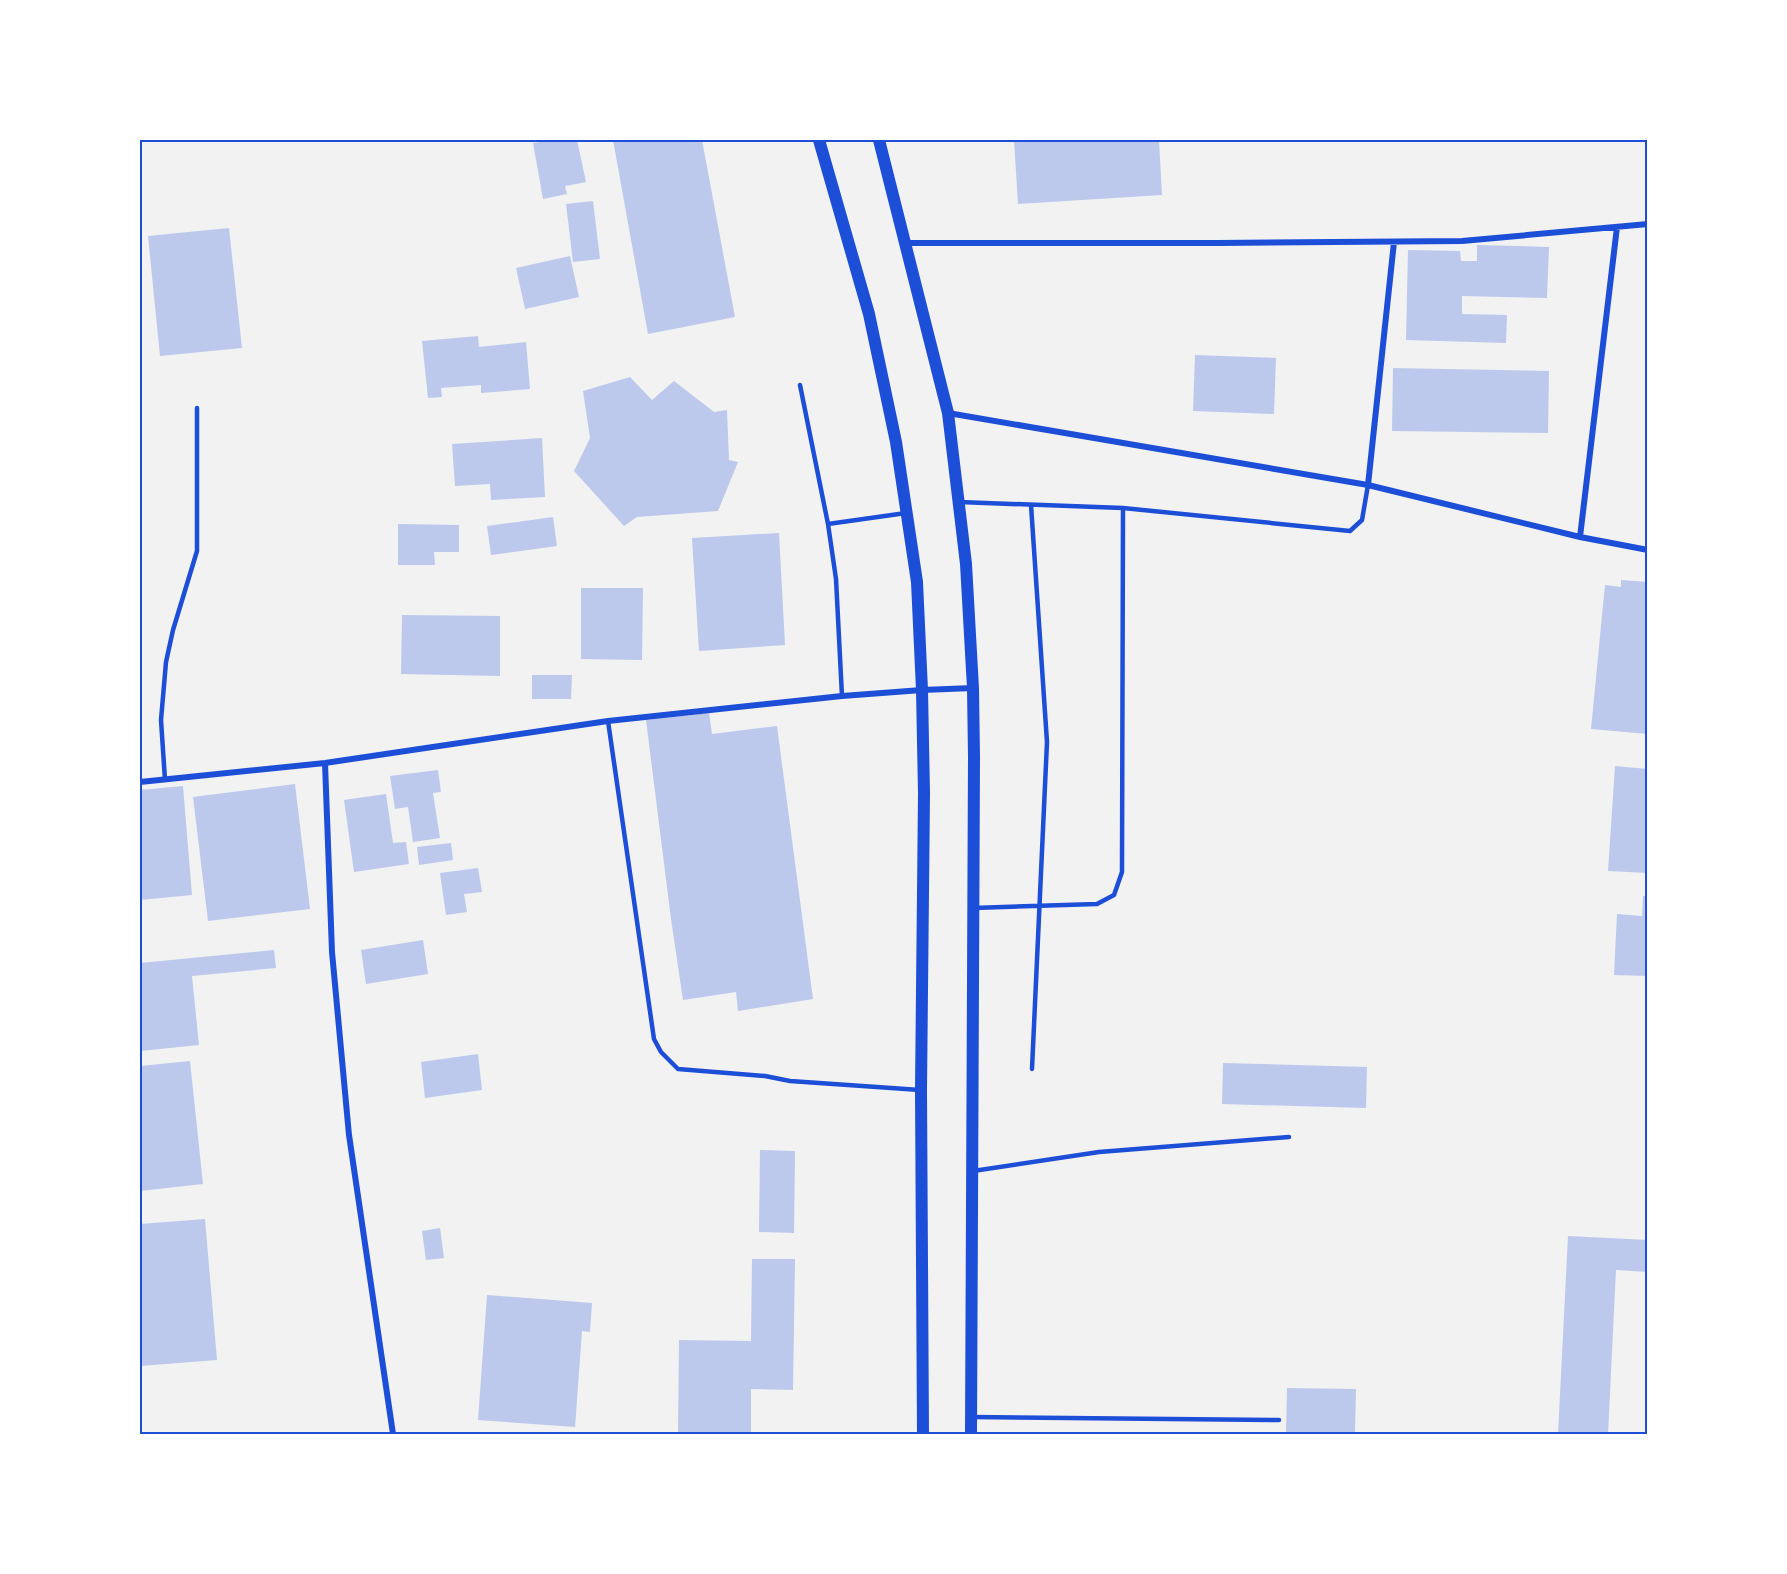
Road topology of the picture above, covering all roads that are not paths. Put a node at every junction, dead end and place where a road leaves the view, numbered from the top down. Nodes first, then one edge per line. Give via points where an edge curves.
1 (819, 140) edge
2 (879, 140) edge
3 (1647, 224) edge
4 (1617, 227) junction
5 (1394, 242) junction
6 (905, 243) junction
7 (800, 385) dead end
8 (196, 408) dead end
9 (948, 413) junction
10 (1368, 485) junction
11 (959, 502) junction
12 (1031, 505) junction
13 (1123, 508) junction
14 (906, 513) junction
15 (828, 524) junction
16 (1580, 537) junction
17 (1647, 550) edge
18 (973, 688) junction
19 (922, 690) junction
20 (842, 696) junction
21 (608, 721) junction
22 (325, 763) junction
23 (165, 780) junction
24 (140, 782) edge
25 (1041, 906) junction
26 (973, 908) junction
27 (1032, 1069) dead end
28 (921, 1090) junction
29 (1289, 1137) dead end
30 (973, 1171) junction
31 (971, 1417) junction
32 (1279, 1420) dead end
33 (393, 1434) edge
34 (923, 1434) edge
35 (971, 1434) edge

1 - 14 main road via 869,314 896,442
2 - 6 main road
3 - 4 street
4 - 5 street via 1507,238
4 - 16 street
5 - 6 street
5 - 10 street
6 - 9 main road
7 - 15 lane
8 - 23 lane via 197,551 166,663 161,720
9 - 10 street
9 - 11 main road
10 - 13 lane via 1362,520 1350,531
10 - 16 street
11 - 12 lane
11 - 18 main road
12 - 13 lane
12 - 25 lane via 1047,742
13 - 25 lane via 1122,872 1114,895 1097,904
14 - 15 lane
14 - 19 main road via 917,582
15 - 20 lane via 836,579
16 - 17 street
18 - 19 street
18 - 26 main road
19 - 20 street
19 - 28 main road
20 - 21 street
21 - 22 street
21 - 28 lane via 654,1039 661,1052 678,1069
22 - 23 street
22 - 33 street via 333,952 349,1135
23 - 24 street
25 - 26 lane
25 - 27 lane
26 - 30 main road
28 - 34 main road
29 - 30 lane via 1099,1152
30 - 31 main road
31 - 32 lane
31 - 35 main road

